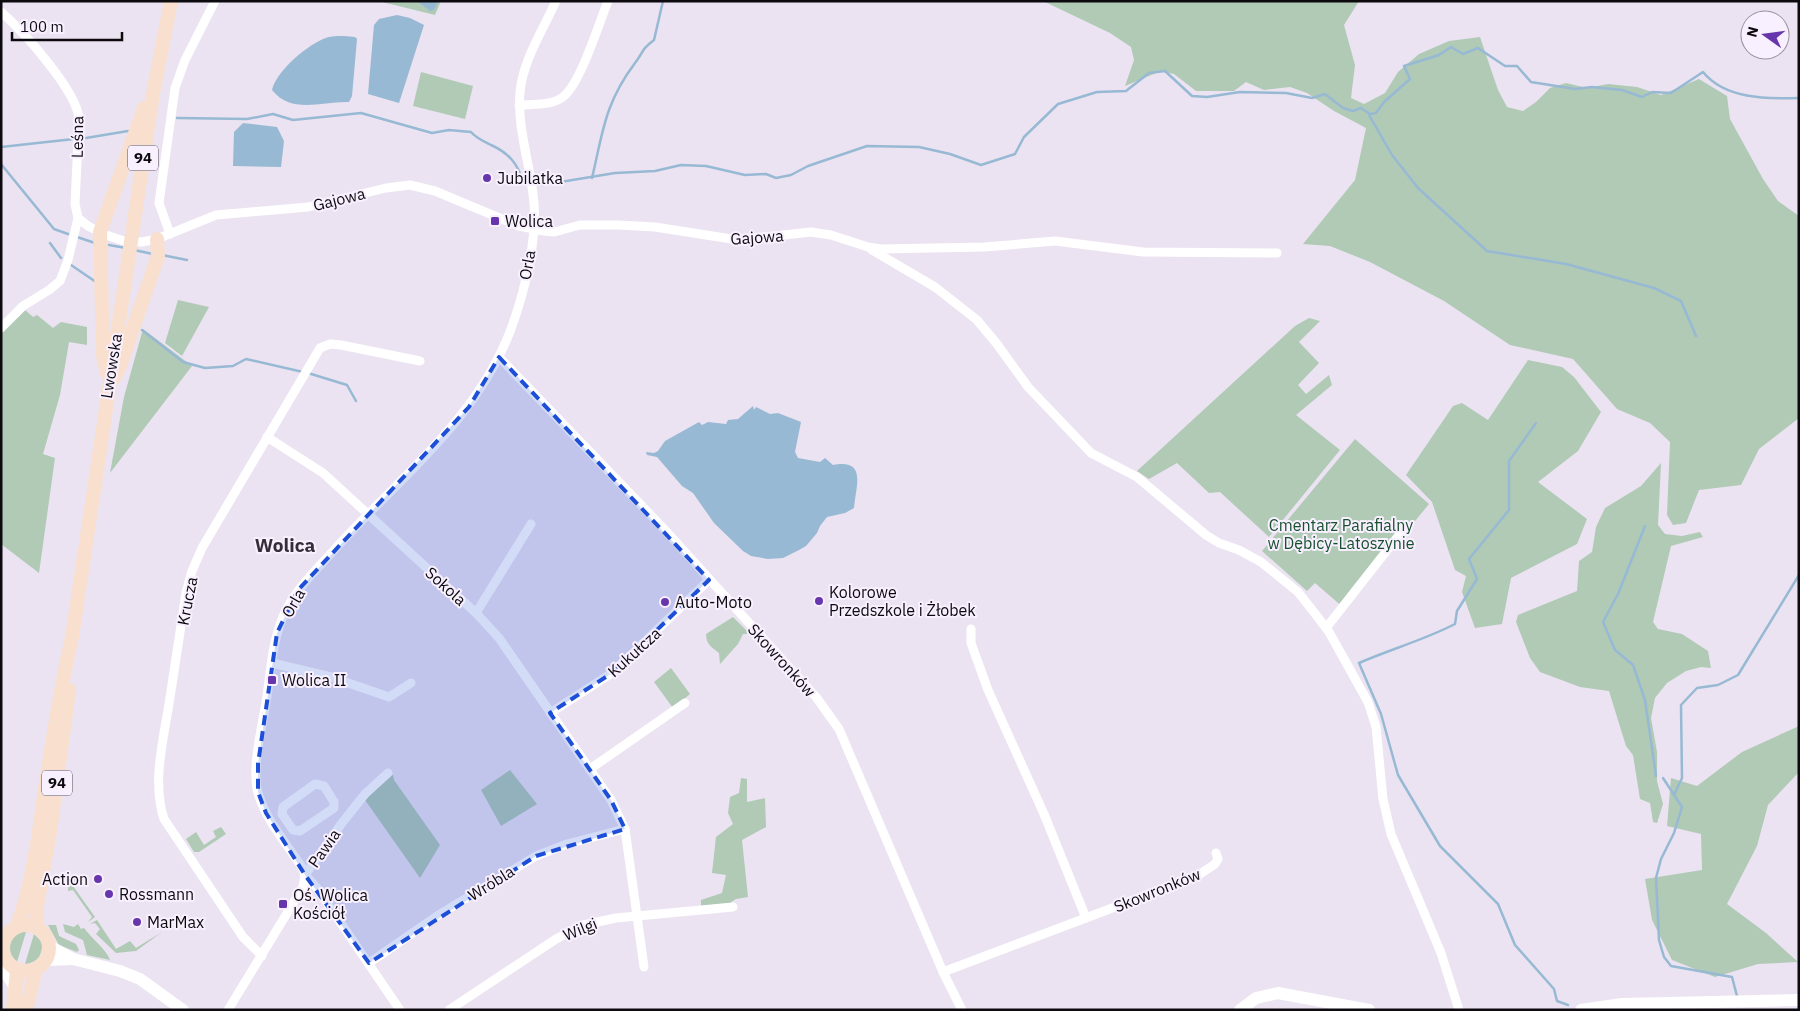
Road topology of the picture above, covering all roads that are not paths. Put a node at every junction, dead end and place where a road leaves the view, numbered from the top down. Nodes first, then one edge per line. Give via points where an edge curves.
1 (164, 1) edge
2 (171, 1) edge
3 (215, 1) edge
4 (556, 1) edge
5 (608, 1) edge
6 (1, 12) edge
7 (155, 66) junction
8 (153, 94) junction
9 (519, 106) junction
10 (78, 218) junction
11 (533, 230) junction
12 (100, 232) junction
13 (164, 236) junction
14 (868, 247) junction
15 (1277, 253) dead end
16 (1, 328) edge
17 (499, 357) junction
18 (420, 361) dead end
19 (109, 384) junction
20 (266, 437) junction
21 (368, 513) junction
22 (531, 524) dead end
23 (1403, 530) dead end
24 (710, 580) junction
25 (476, 613) junction
26 (1326, 628) junction
27 (971, 629) dead end
28 (72, 637) junction
29 (272, 663) junction
30 (411, 683) dead end
31 (685, 703) dead end
32 (550, 714) junction
33 (590, 769) junction
34 (388, 773) dead end
35 (625, 829) junction
36 (297, 831) joint
37 (1216, 853) dead end
38 (305, 875) junction
39 (733, 907) dead end
40 (638, 916) junction
41 (1086, 918) junction
42 (17, 927) junction
43 (37, 928) junction
44 (2, 945) edge
45 (262, 956) junction
46 (44, 958) junction
47 (369, 964) junction
48 (1, 966) edge
49 (644, 966) dead end
50 (17, 970) junction
51 (943, 972) junction
52 (16, 988) junction
53 (1799, 1000) edge
54 (13, 1010) edge
55 (26, 1010) edge
56 (183, 1010) edge
57 (228, 1010) edge
58 (400, 1010) edge
59 (449, 1010) edge
60 (962, 1010) edge
61 (1240, 1010) edge
62 (1369, 1010) edge
63 (1459, 1010) edge
64 (1581, 1010) edge

1 - 7 main road, Lwowska / 94
2 - 8 main road, Lwowska / 94
3 - 13 street via 185,60 175,88 159,203
4 - 9 street via 525,69
5 - 9 street via 574,84 564,97 549,103
6 - 10 street, Leśna via 22,30 78,108 75,204
7 - 8 main road, Lwowska / 94
7 - 12 main road via 139,124
8 - 19 main road, Lwowska / 94
9 - 11 street via 532,186
10 - 12 street
10 - 16 street, Leśna via 60,280 23,306
11 - 13 street, Gajowa via 435,191 399,185 308,207 211,216
11 - 14 street, Gajowa via 554,232 580,225 619,224 738,240 804,232 831,235
11 - 17 street, Orla via 522,294
12 - 13 street, Gajowa via 124,241 142,242
12 - 19 main road via 103,355
13 - 19 main road via 120,366
14 - 15 street via 985,246 1055,241 1143,252
14 - 26 street via 935,287 970,314 998,344 1028,387 1091,453 1137,477 1206,535 1262,562 1298,592
17 - 21 street, Orla via 469,407
17 - 24 street, Skowronków
18 - 20 street, Krucza via 330,344 320,348
19 - 28 main road, Lwowska / 94
20 - 21 street, Sokola via 323,473
20 - 45 street, Krucza via 192,571 158,783 164,819 243,937
21 - 25 street, Sokola
21 - 29 street, Orla via 298,590 277,633
22 - 25 street
23 - 26 street
24 - 32 street, Kukułcza via 612,673
24 - 51 street, Skowronków via 816,697 839,729
25 - 32 street, Sokola via 499,638
26 - 63 street via 1373,716 1378,736 1383,799 1391,834 1442,953
27 - 41 street via 971,643 988,690
28 - 42 main road, Lwowska / 94 via 57,706 35,858
28 - 43 main road, Lwowska / 94 via 65,723 36,912
29 - 30 street via 331,677 389,697
29 - 38 street, Orla via 258,764 258,792 266,813
31 - 33 street
32 - 33 street, Sokola
33 - 35 street, Sokola via 612,800
34 - 38 street, Pawia via 342,822
35 - 40 street, Sokola
35 - 47 street, Wróbla via 536,856 440,914
36 - 36 street via 290,828 282,814 283,807 315,784 321,784 334,802 334,808
37 - 41 street, Skowronków via 1215,864 1197,876
38 - 45 street, Pawia via 303,888
38 - 47 street, Orla
39 - 40 street, Wilgi
40 - 49 street, Sokola
40 - 59 street, Wilgi via 599,920 568,931
41 - 51 street, Skowronków
42 - 43 main road via 29,925
42 - 44 main road, 94
43 - 46 main road via 44,934
44 - 50 main road, 94 via 7,962
45 - 57 street, Pawia
46 - 50 main road via 25,972
46 - 55 main road
46 - 56 street via 73,959 120,970 140,979
47 - 58 street, Orla
48 - 52 street
50 - 52 main road
51 - 60 street, Skowronków
52 - 54 main road
53 - 64 street via 1622,1004
61 - 62 street via 1256,998 1278,993

